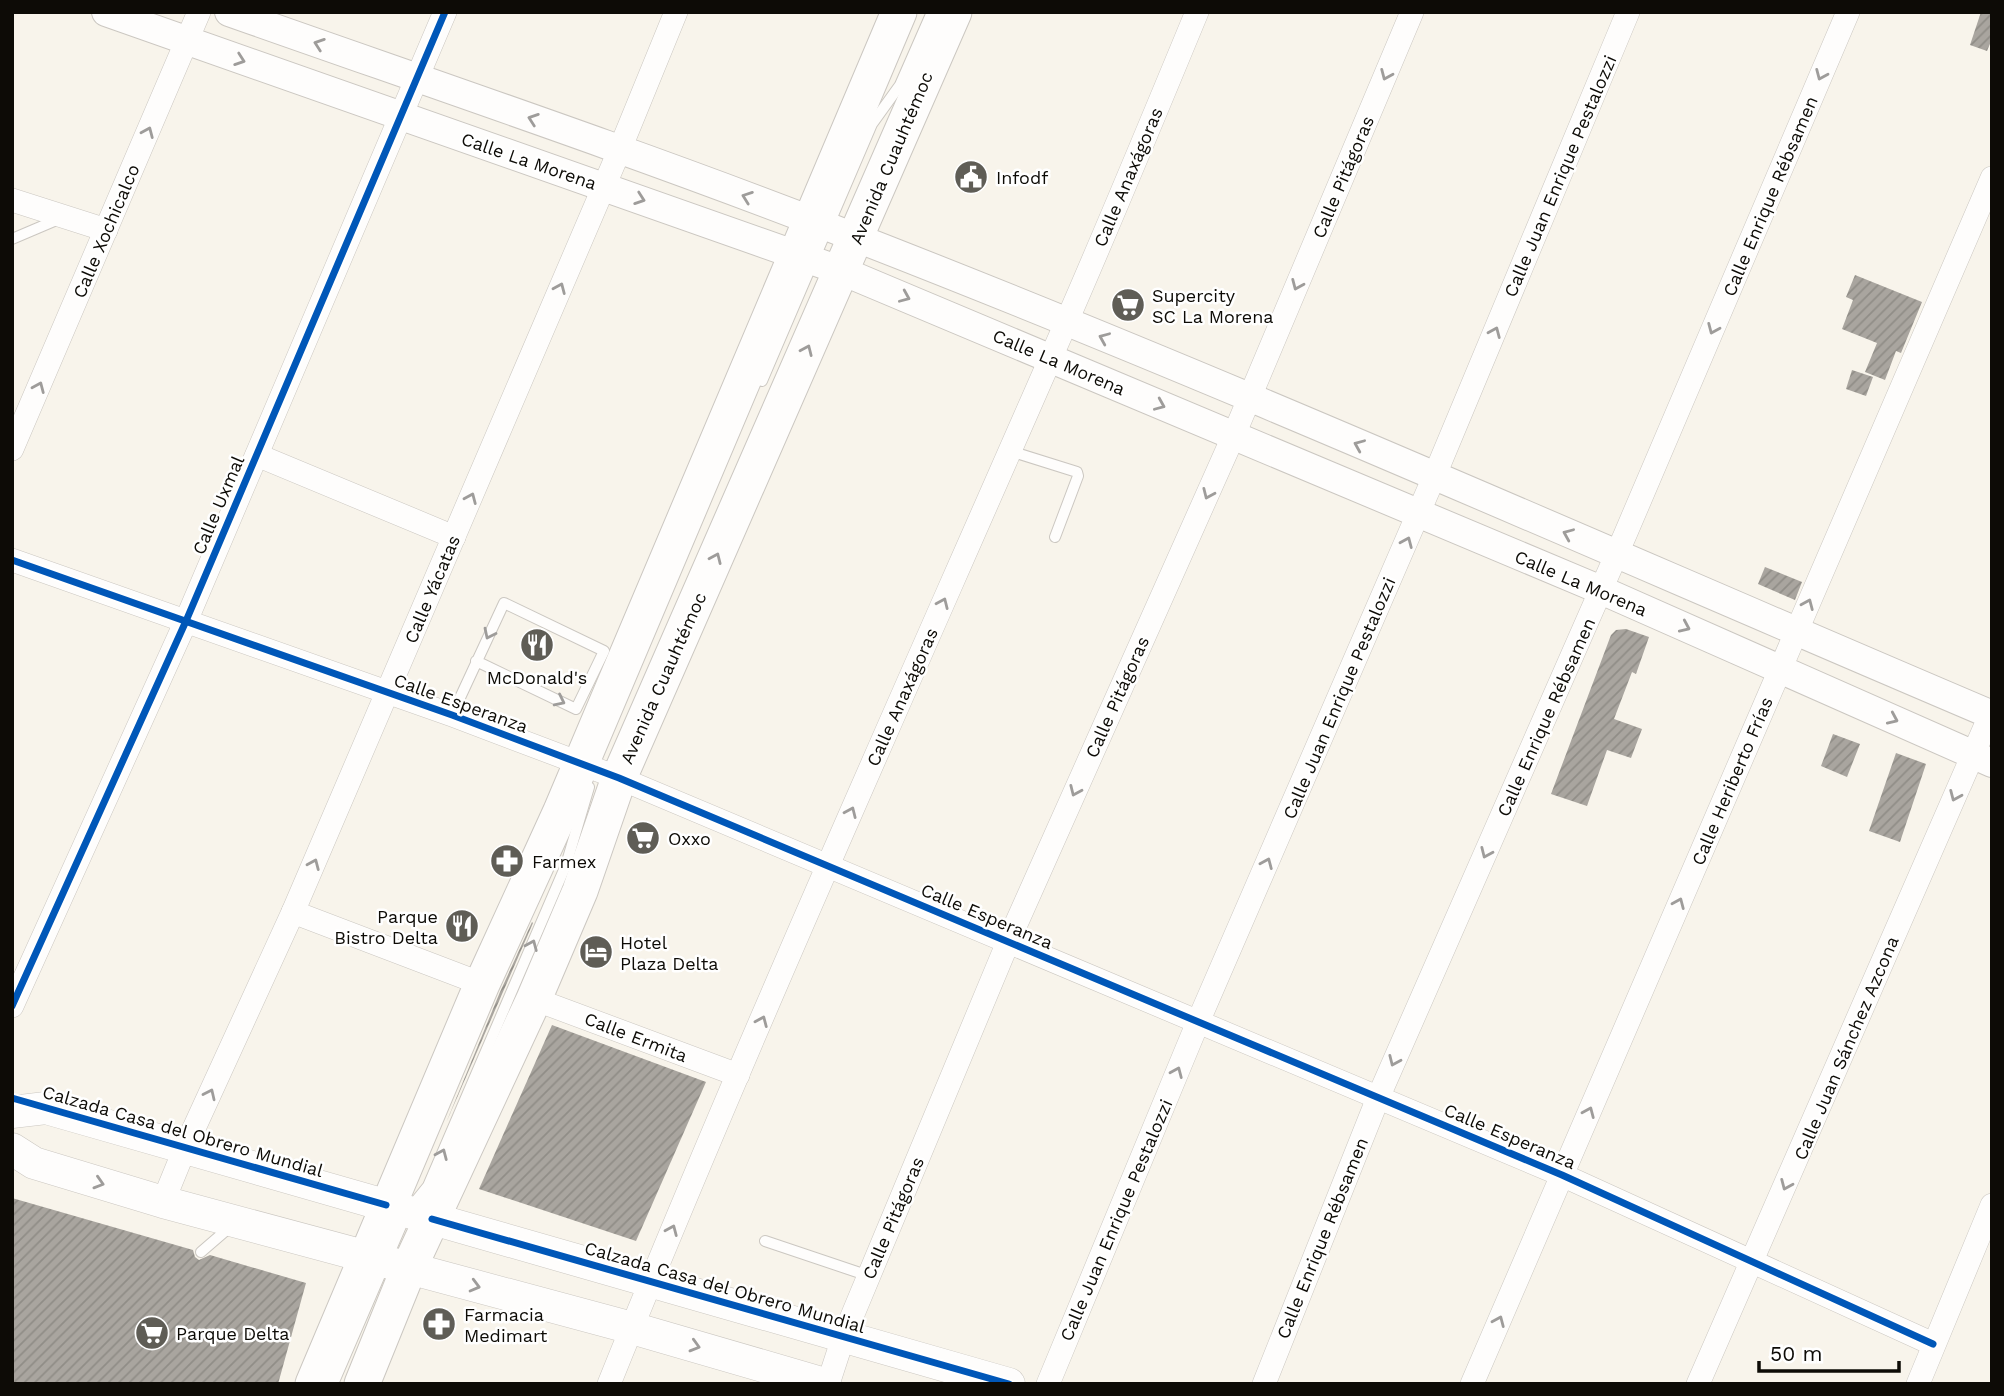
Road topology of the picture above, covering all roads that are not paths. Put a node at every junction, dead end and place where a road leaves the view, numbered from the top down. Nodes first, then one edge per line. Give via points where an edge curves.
1 (106, 12) edge
2 (200, 12) edge
3 (229, 12) edge
4 (445, 12) edge
5 (676, 12) edge
6 (899, 12) edge
7 (908, 12) edge
8 (932, 12) edge
9 (954, 12) edge
10 (1197, 12) edge
11 (1412, 12) edge
12 (1628, 12) edge
13 (1848, 12) edge
14 (187, 42) junction
15 (417, 78) junction
16 (401, 117) junction
17 (872, 124) junction
18 (620, 149) junction
19 (1992, 178) edge
20 (604, 187) junction
21 (12, 200) edge
22 (65, 217) junction
23 (832, 228) junction
24 (106, 230) junction
25 (12, 239) edge
26 (818, 262) junction
27 (1067, 322) junction
28 (1051, 358) junction
29 (758, 390) dead end
30 (1250, 398) junction
31 (1233, 437) junction
32 (12, 449) edge
33 (1010, 451) junction
34 (257, 455) junction
35 (1434, 477) junction
36 (1418, 514) junction
37 (454, 537) junction
38 (1055, 537) dead end
39 (1617, 555) junction
40 (12, 560) edge
41 (1601, 590) junction
42 (186, 621) junction
43 (1796, 633) junction
44 (476, 661) junction
45 (1780, 669) junction
46 (387, 693) junction
47 (1991, 713) edge
48 (452, 715) junction
49 (1982, 759) edge
50 (598, 766) junction
51 (827, 866) junction
52 (293, 912) junction
53 (1008, 942) junction
54 (482, 984) junction
55 (534, 999) junction
56 (12, 1006) edge
57 (1198, 1022) junction
58 (738, 1075) junction
59 (12, 1098) edge
60 (1378, 1098) junction
61 (46, 1108) junction
62 (12, 1112) edge
63 (185, 1149) junction
64 (19, 1157) edge
65 (1562, 1175) junction
66 (163, 1202) junction
67 (1992, 1205) edge
68 (409, 1212) junction
69 (235, 1222) junction
70 (765, 1241) dead end
71 (201, 1252) dead end
72 (387, 1262) junction
73 (1753, 1262) junction
74 (869, 1276) junction
75 (652, 1281) junction
76 (632, 1328) junction
77 (843, 1338) junction
78 (1933, 1344) junction
79 (313, 1384) edge
80 (333, 1384) edge
81 (362, 1384) edge
82 (610, 1384) edge
83 (827, 1384) edge
84 (1009, 1384) edge
85 (1048, 1384) edge
86 (1264, 1384) edge
87 (1472, 1384) edge
88 (1698, 1384) edge
89 (1917, 1384) edge

1 - 14 street, Calle La Morena
2 - 14 street, Calle Xochicalco
15 -> 3 street
4 - 15 street, Calle Uxmal
5 - 18 street, Calle Yácatas
6 - 23 main road, Avenida Cuauhtémoc
7 - 17 lane, Avenida Cuauhtémoc via 880,77
8 - 17 lane, Avenida Cuauhtémoc via 900,85
9 - 23 main road, Avenida Cuauhtémoc
10 - 27 street, Calle Anaxágoras
11 -> 30 street, Calle Pitágoras
35 -> 12 street, Calle Juan Enrique Pestalozzi
13 -> 39 street, Calle Enrique Rébsamen
14 -> 16 street, Calle La Morena
24 -> 14 street, Calle Xochicalco
15 - 16 street, Calle Uxmal
18 -> 15 street
16 - 20 street, Calle La Morena
16 - 34 street, Calle Uxmal
17 - 23 lane, Avenida Cuauhtémoc
18 - 20 street, Calle Yácatas
23 -> 18 street
43 -> 19 street, Calle Heriberto Frías
20 -> 26 street, Calle La Morena
37 -> 20 street, Calle Yácatas
21 - 22 street
22 - 24 street
22 - 25 lane
23 - 26 main road, Avenida Cuauhtémoc
23 - 26 main road, Avenida Cuauhtémoc
23 - 27 street
32 -> 24 street, Calle Xochicalco
26 -> 28 street, Calle La Morena
26 - 29 lane, Avenida Cuauhtémoc
26 - 50 main road, Avenida Cuauhtémoc
50 -> 26 main road, Avenida Cuauhtémoc
27 - 28 street, Calle Anaxágoras
30 -> 27 street
28 -> 31 street, Calle La Morena
28 - 33 street, Calle Anaxágoras
30 - 31 street, Calle Pitágoras
35 -> 30 street
31 - 36 street, Calle La Morena
31 -> 53 street, Calle Pitágoras
33 - 38 lane via 1077,472
51 -> 33 street, Calle Anaxágoras
34 - 37 street
34 - 42 street, Calle Uxmal
35 - 36 street, Calle Juan Enrique Pestalozzi
39 -> 35 street
36 - 41 street, Calle La Morena
57 -> 36 street, Calle Juan Enrique Pestalozzi
37 - 46 street, Calle Yácatas
39 - 41 street, Calle Enrique Rébsamen
39 - 43 street
40 - 42 street, Calle Esperanza
41 -> 45 street, Calle La Morena
41 -> 60 street, Calle Enrique Rébsamen
42 - 46 street, Calle Esperanza
42 - 56 street, Calle Uxmal
43 - 45 street, Calle Heriberto Frías
43 - 47 street
44 -> 44 lane via 576,709 604,651 504,603
44 - 48 lane
45 -> 49 street, Calle La Morena
65 -> 45 street, Calle Heriberto Frías
46 - 48 street, Calle Esperanza
52 -> 46 street, Calle Yácatas
47 - 49 street, Calle Juan Sánchez Azcona
48 - 50 street, Calle Esperanza
49 -> 73 street, Calle Juan Sánchez Azcona
50 - 51 street, Calle Esperanza
50 - 54 main road, Avenida Cuauhtémoc
50 - 55 main road, Avenida Cuauhtémoc via 580,891
68 -> 50 lane, Avenida Cuauhtémoc via 428,1186 561,878
50 - 68 lane, Avenida Cuauhtémoc via 547,857 407,1178
51 - 53 street, Calle Esperanza
58 -> 51 street, Calle Anaxágoras
52 - 54 street
63 -> 52 street, Calle Yácatas
53 - 57 street, Calle Esperanza
53 - 74 street, Calle Pitágoras
54 - 68 main road, Avenida Cuauhtémoc
55 - 58 street, Calle Ermita
55 - 68 main road, Avenida Cuauhtémoc
57 - 60 street, Calle Esperanza
85 -> 57 street, Calle Juan Enrique Pestalozzi
75 -> 58 street, Calle Anaxágoras
59 - 61 street, Calzada Casa del Obrero Mundial
60 - 65 street, Calle Esperanza
60 - 86 street, Calle Enrique Rébsamen
61 - 62 main road, Calzada Casa del Obrero Mundial
61 - 63 main road, Calzada Casa del Obrero Mundial
63 - 66 street, Calle Yácatas
63 - 68 main road, Calzada Casa del Obrero Mundial
64 -> 66 main road
65 - 73 street, Calle Esperanza
87 -> 65 street, Calle Heriberto Frías
66 - 69 main road
67 - 78 street
68 - 72 main road, Avenida Cuauhtémoc
68 - 72 main road, Avenida Cuauhtémoc
68 - 75 main road, Calzada Casa del Obrero Mundial
69 - 71 lane
69 - 72 main road
70 - 74 lane
72 -> 76 main road
72 - 79 main road, Avenida Cuauhtémoc
72 - 80 lane, Avenida Cuauhtémoc
72 - 81 main road, Avenida Cuauhtémoc
73 - 78 street, Calle Esperanza
73 - 88 street, Calle Juan Sánchez Azcona
74 - 77 street, Calle Pitágoras
75 - 76 street, Calle Anaxágoras
75 - 77 main road, Calzada Casa del Obrero Mundial
76 - 82 street, Calle Anaxágoras
76 -> 83 main road
77 - 83 street, Calle Pitágoras
77 - 84 main road, Calzada Casa del Obrero Mundial
78 - 89 street

